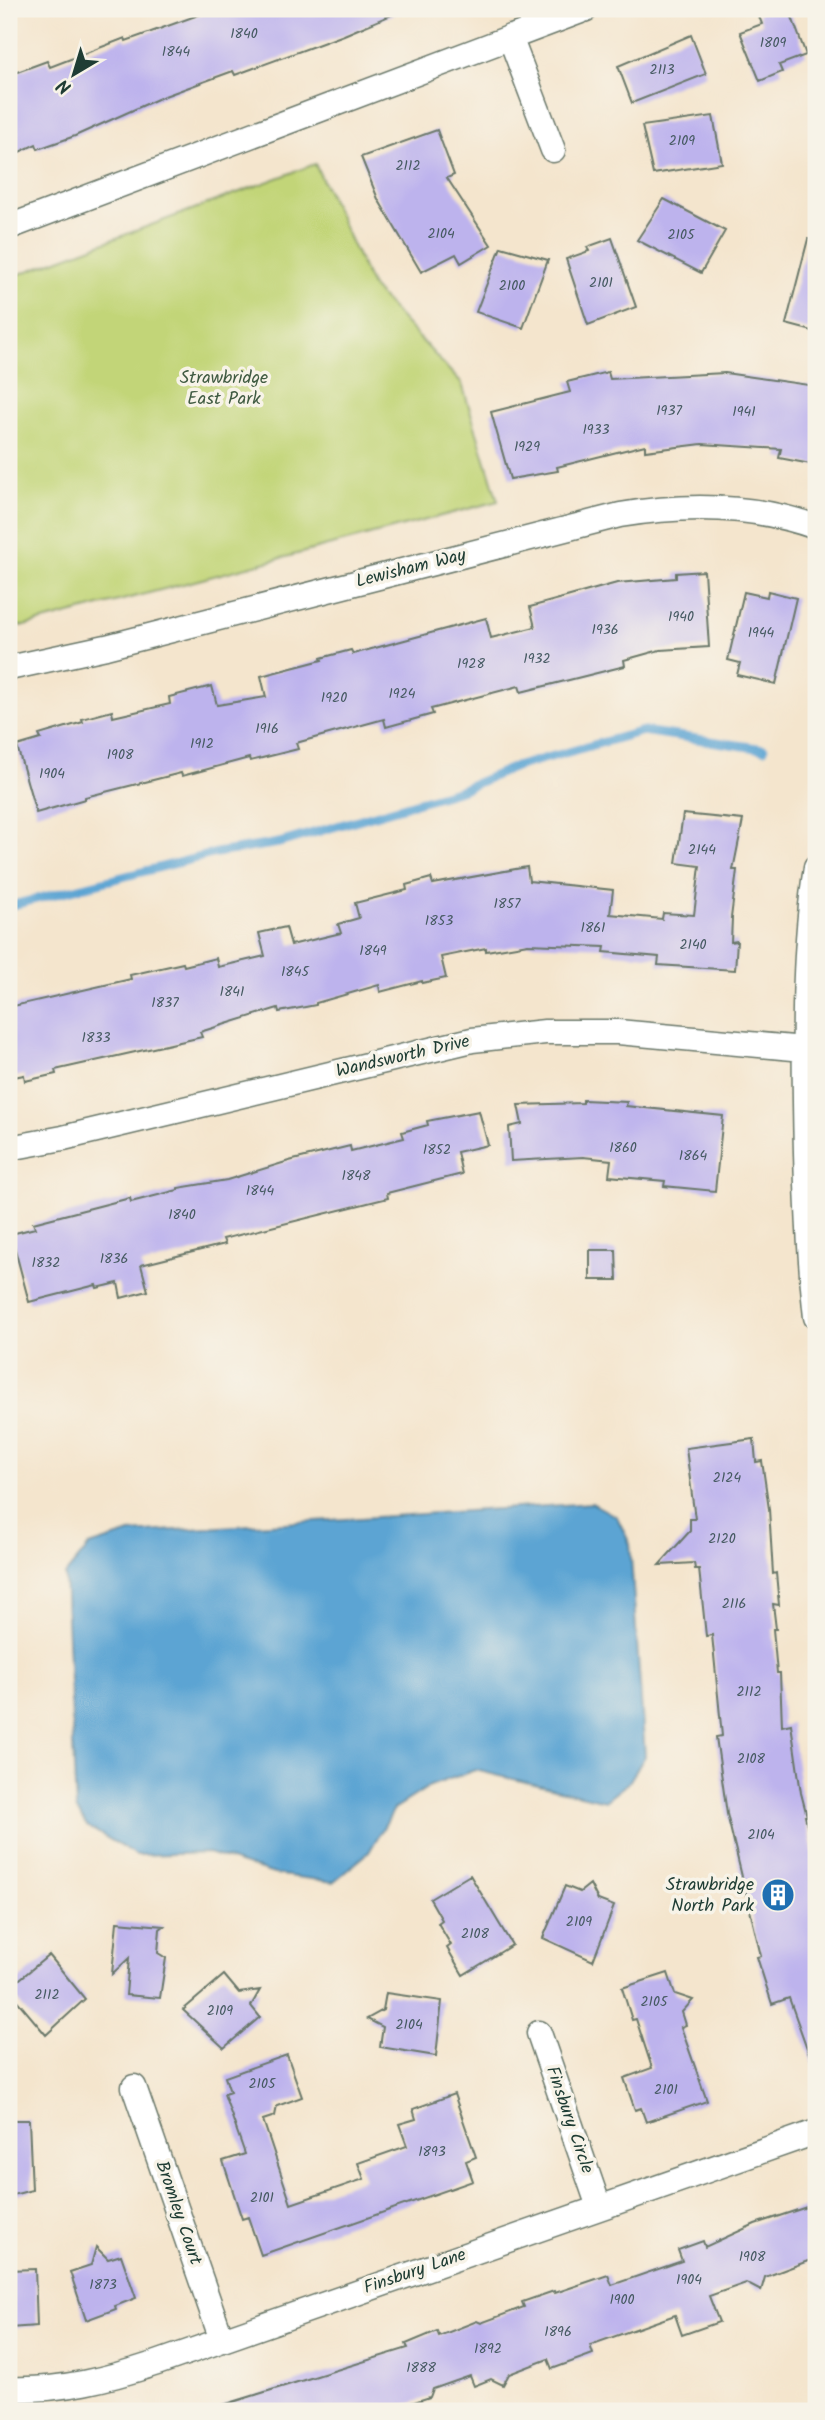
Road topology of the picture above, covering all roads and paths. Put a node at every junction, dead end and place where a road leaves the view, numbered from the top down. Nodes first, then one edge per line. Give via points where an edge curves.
1 (586, 9) edge
2 (510, 37) junction
3 (553, 150) dead end
4 (9, 227) edge
5 (816, 527) edge
6 (9, 668) edge
7 (816, 867) edge
8 (804, 1049) junction
9 (9, 1148) edge
10 (816, 1317) edge
11 (539, 2033) dead end
12 (134, 2087) dead end
13 (816, 2132) edge
14 (599, 2207) junction
15 (222, 2340) junction
16 (9, 2389) edge

1 - 2 street
2 - 3 street
2 - 4 street
5 - 6 street, Lewisham Way via 750,510 700,507 620,515
7 - 8 street
8 - 9 street, Wandsworth Drive via 618,1032 545,1032 472,1040
8 - 10 street via 806,1188
11 - 14 street, Finsbury Circle
12 - 15 street, Bromley Court
13 - 14 street, Finsbury Lane
14 - 15 street, Finsbury Lane
15 - 16 street, Finsbury Lane via 105,2380 40,2390

